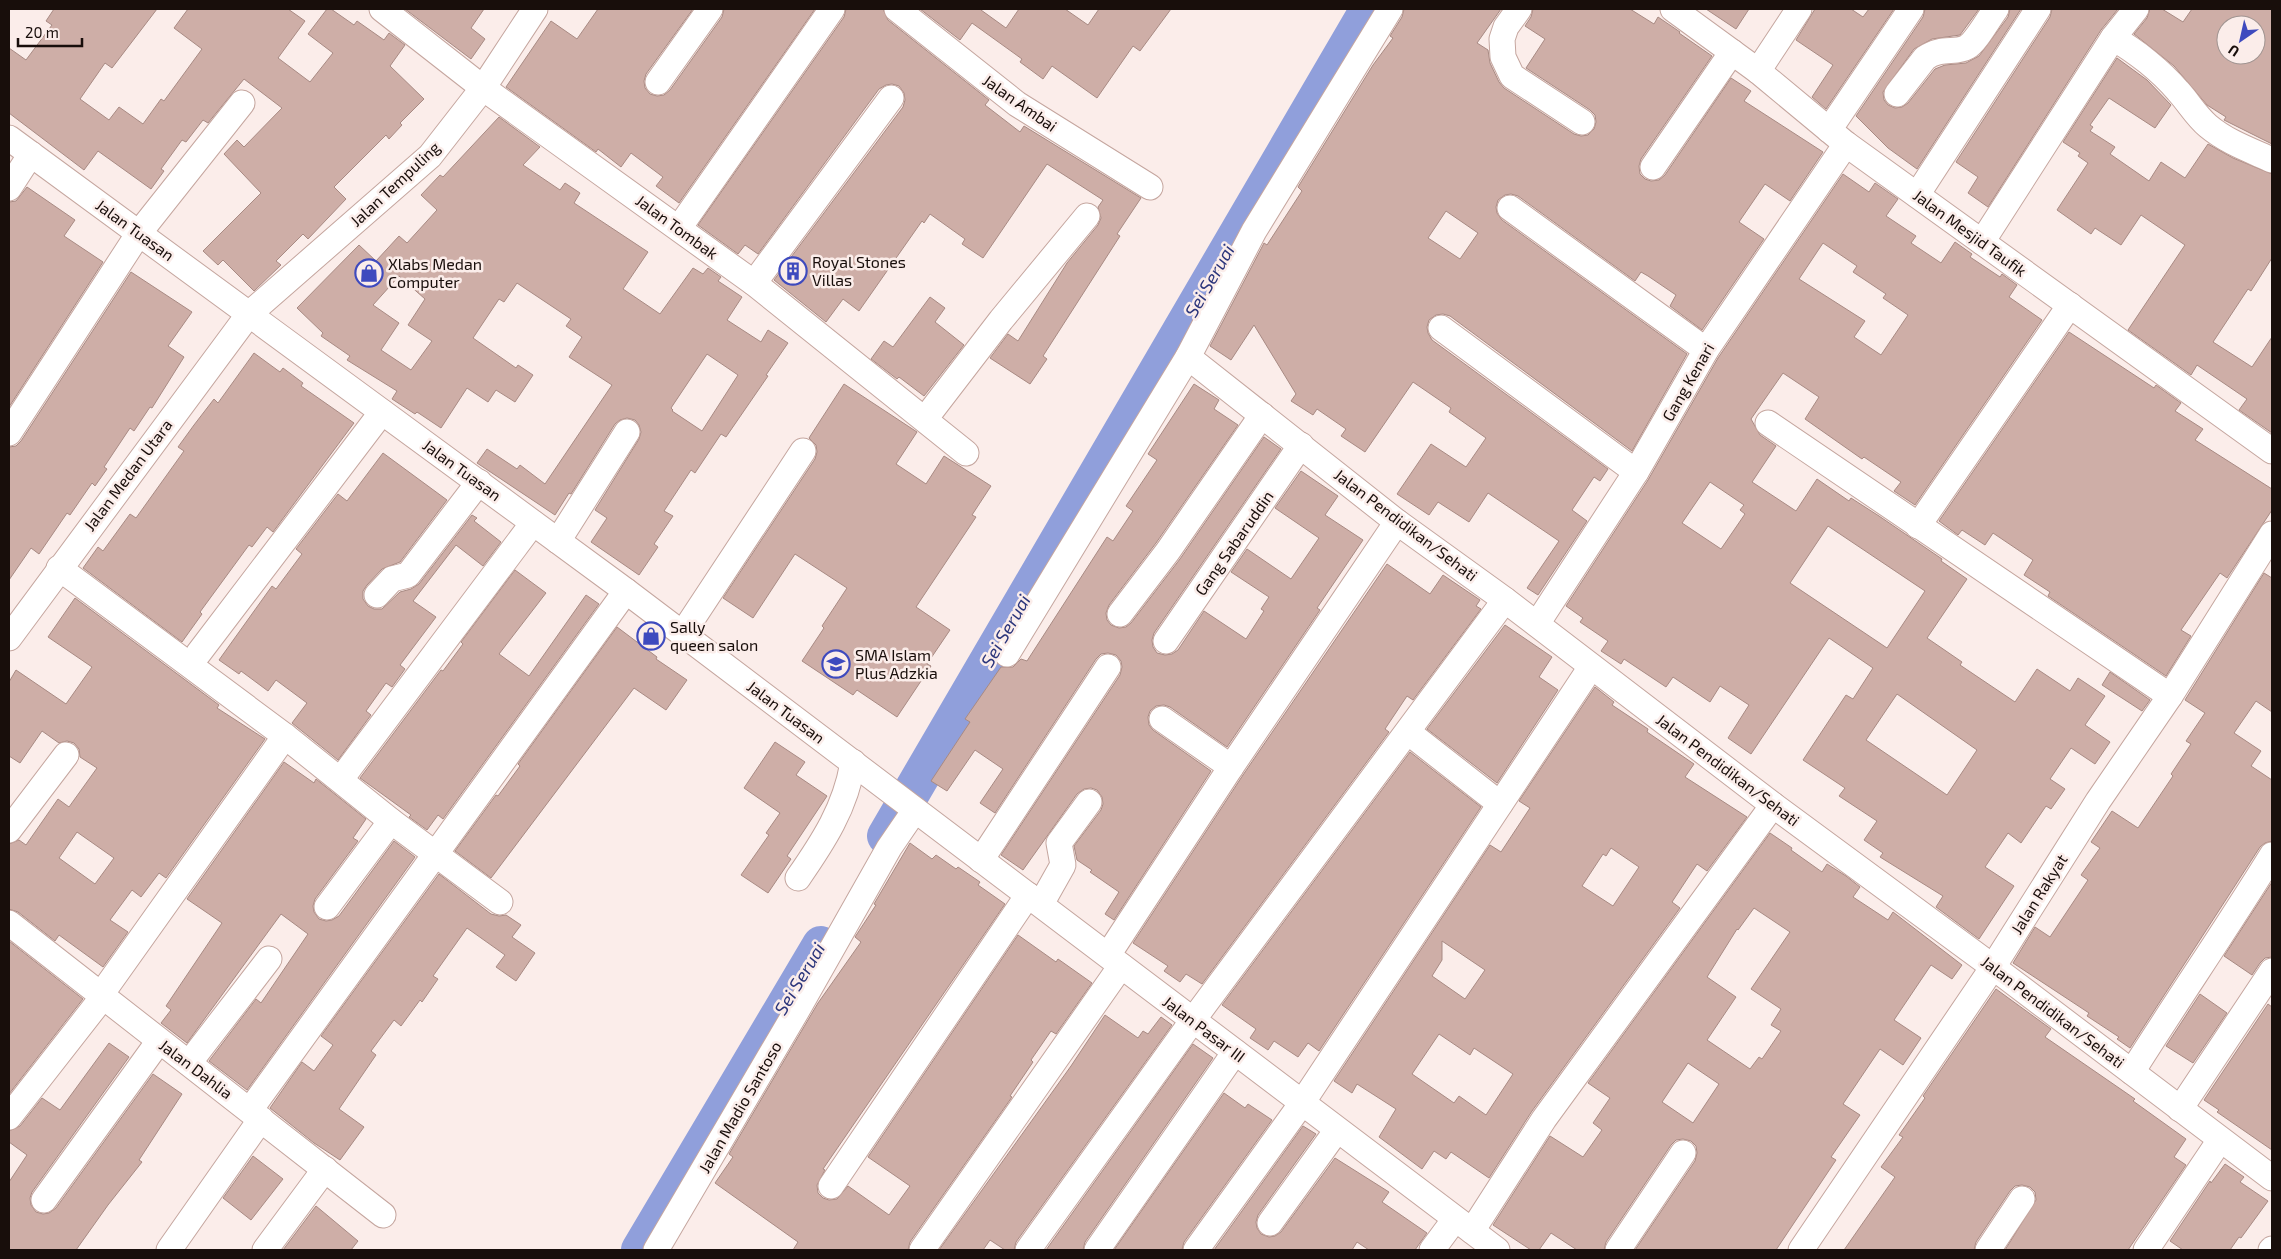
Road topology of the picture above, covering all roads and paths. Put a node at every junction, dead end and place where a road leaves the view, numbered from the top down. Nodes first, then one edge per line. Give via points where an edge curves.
1 (382, 9) edge
2 (534, 9) edge
3 (710, 9) edge
4 (832, 9) edge
5 (897, 9) edge
6 (1390, 9) edge
7 (1518, 9) edge
8 (1674, 9) edge
9 (1799, 9) edge
10 (1911, 9) edge
11 (1996, 9) edge
12 (2038, 9) edge
13 (2136, 9) edge
14 (2113, 38) junction
15 (1732, 52) junction
16 (1758, 71) junction
17 (658, 82) dead end
18 (483, 88) junction
19 (1897, 94) dead end
20 (892, 98) dead end
21 (242, 103) dead end
22 (1582, 122) dead end
23 (1837, 137) junction
24 (9, 138) edge
25 (31, 154) junction
26 (2272, 160) edge
27 (1652, 167) dead end
28 (1150, 187) dead end
29 (9, 188) edge
30 (1917, 195) junction
31 (1510, 208) dead end
32 (1087, 216) dead end
33 (679, 228) junction
34 (139, 233) junction
35 (1982, 242) junction
36 (754, 283) junction
37 (2070, 306) junction
38 (249, 314) junction
39 (1440, 328) dead end
40 (1706, 350) junction
41 (1188, 357) junction
42 (382, 412) junction
43 (1262, 414) junction
44 (925, 419) junction
45 (1768, 423) dead end
46 (627, 432) dead end
47 (9, 433) edge
48 (1301, 446) junction
49 (803, 450) dead end
50 (2272, 450) edge
51 (966, 453) dead end
52 (1636, 472) junction
53 (478, 482) junction
54 (533, 522) junction
55 (1397, 522) junction
56 (1918, 526) junction
57 (2272, 534) edge
58 (558, 541) junction
59 (263, 542) dead end
60 (59, 568) junction
61 (626, 591) junction
62 (377, 595) dead end
63 (1505, 600) junction
64 (1120, 614) dead end
65 (1537, 624) junction
66 (683, 633) junction
67 (9, 638) edge
68 (1166, 641) dead end
69 (1007, 654) dead end
70 (187, 655) junction
71 (1108, 667) dead end
72 (1591, 667) junction
73 (2170, 696) junction
74 (1162, 719) dead end
75 (1408, 732) junction
76 (285, 736) junction
77 (66, 756) dead end
78 (853, 762) junction
79 (1231, 767) junction
80 (341, 780) junction
81 (1089, 802) dead end
82 (1500, 804) junction
83 (1773, 805) junction
84 (913, 808) junction
85 (391, 821) junction
86 (9, 830) edge
87 (2272, 855) edge
88 (436, 856) junction
89 (981, 860) junction
90 (798, 878) dead end
91 (1034, 900) junction
92 (500, 902) dead end
93 (327, 908) dead end
94 (9, 923) edge
95 (269, 959) dead end
96 (1115, 960) junction
97 (1993, 967) junction
98 (2272, 971) edge
99 (101, 997) junction
100 (1193, 1020) junction
101 (159, 1041) junction
102 (1235, 1052) junction
103 (189, 1063) junction
104 (2132, 1072) junction
105 (1302, 1102) junction
106 (2180, 1109) junction
107 (256, 1115) junction
108 (9, 1117) edge
109 (1337, 1130) junction
110 (2220, 1140) junction
111 (1683, 1153) dead end
112 (325, 1169) junction
113 (2272, 1178) edge
114 (832, 1186) dead end
115 (2022, 1199) dead end
116 (44, 1200) dead end
117 (383, 1215) dead end
118 (1270, 1223) dead end
119 (1463, 1225) junction
120 (169, 1250) edge
121 (265, 1250) edge
122 (656, 1250) edge
123 (922, 1250) edge
124 (1028, 1250) edge
125 (1097, 1250) edge
126 (1196, 1250) edge
127 (1432, 1250) edge
128 (1498, 1250) edge
129 (1618, 1250) edge
130 (1802, 1250) edge
131 (1988, 1250) edge
132 (2146, 1250) edge

1 - 18 street, Jalan Tombak
2 - 18 street, Jalan Tempuling
3 - 17 street
4 - 33 street
5 - 28 street, Jalan Ambai via 1017,104
6 - 41 street via 1254,230
7 - 22 street via 1502,39 1503,57 1512,76
8 - 15 street, Jalan Mesjid Taufik
9 - 16 street
10 - 23 street, Gang Kenari
11 - 19 street via 1970,44 1963,49 1930,54
12 - 30 street
13 - 14 street
14 - 26 street via 2141,57 2178,91 2209,127 2232,142
14 - 35 street
15 - 16 street, Jalan Mesjid Taufik
15 - 27 street
16 - 23 street, Jalan Mesjid Taufik
18 - 33 street, Jalan Tombak
18 - 38 street, Jalan Tempuling via 430,156
20 - 36 street
21 - 34 street
23 - 30 street, Jalan Mesjid Taufik
23 - 40 street, Gang Kenari
24 - 25 street, Jalan Tuasan
25 - 29 street
25 - 34 street, Jalan Tuasan
30 - 35 street, Jalan Mesjid Taufik
31 - 40 street
32 - 44 street
33 - 36 street, Jalan Tombak
34 - 38 street, Jalan Tuasan
34 - 47 street
35 - 37 street, Jalan Mesjid Taufik
36 - 44 street, Jalan Tombak
37 - 50 street, Jalan Mesjid Taufik
37 - 56 street
38 - 42 street, Jalan Tuasan
38 - 60 street, Jalan Medan Utara
39 - 52 street
40 - 52 street, Gang Kenari
41 - 43 street, Jalan Pendidikan/Sehati
41 - 69 street
42 - 53 street, Jalan Tuasan
42 - 70 street
43 - 48 street, Jalan Pendidikan/Sehati
43 - 64 street via 1168,551
44 - 51 street, Jalan Tombak
45 - 56 street
46 - 58 street
48 - 55 street, Jalan Pendidikan/Sehati
48 - 68 street, Gang Sabaruddin
49 - 66 street
52 - 65 street, Gang Kenari
53 - 54 street, Jalan Tuasan
53 - 62 street via 408,575 391,580
54 - 58 street, Jalan Tuasan
54 - 80 street
55 - 63 street, Jalan Pendidikan/Sehati
55 - 79 street
56 - 73 street
57 - 73 street, Jalan Rakyat
58 - 61 street, Jalan Tuasan
59 - 70 street
60 - 67 street, Jalan Medan Utara
60 - 70 street
61 - 66 street, Jalan Tuasan
61 - 88 street
63 - 65 street, Jalan Pendidikan/Sehati
63 - 75 street
65 - 72 street, Jalan Pendidikan/Sehati
66 - 78 street, Jalan Tuasan
70 - 76 street
71 - 89 street
72 - 82 street
72 - 83 street, Jalan Pendidikan/Sehati
73 - 97 street, Jalan Rakyat via 2098,801
74 - 79 street
75 - 82 street
75 - 100 street
76 - 80 street
76 - 99 street
77 - 86 street
78 - 84 street, Jalan Tuasan
78 - 90 street via 846,794 826,838
79 - 96 street
80 - 85 street
81 - 91 street via 1059,843 1063,865
82 - 105 street
83 - 97 street, Jalan Pendidikan/Sehati
83 - 119 street
84 - 89 street, Jalan Pasar III
84 - 122 street, Jalan Madio Santoso
85 - 88 street
85 - 93 street
87 - 104 street
88 - 92 street
88 - 107 street
89 - 91 street, Jalan Pasar III
91 - 96 street, Jalan Pasar III
91 - 114 street
94 - 99 street, Jalan Dahlia
95 - 103 street
96 - 100 street, Jalan Pasar III
96 - 123 street
97 - 104 street, Jalan Pendidikan/Sehati
97 - 130 street, Jalan Rakyat
98 - 106 street
99 - 101 street, Jalan Dahlia
99 - 108 street
100 - 102 street, Jalan Pasar III
100 - 124 street
101 - 103 street, Jalan Dahlia
101 - 116 street
102 - 105 street, Jalan Pasar III
102 - 125 street
103 - 107 street, Jalan Dahlia
104 - 106 street, Jalan Pendidikan/Sehati
105 - 109 street, Jalan Pasar III
105 - 126 street
106 - 110 street, Jalan Pendidikan/Sehati
107 - 112 street, Jalan Dahlia
107 - 120 street
109 - 118 street
109 - 119 street, Jalan Pasar III
110 - 113 street, Jalan Pendidikan/Sehati
110 - 132 street
111 - 129 street
112 - 117 street, Jalan Dahlia
112 - 121 street
115 - 131 street
119 - 127 street
119 - 128 street, Jalan Pasar III

